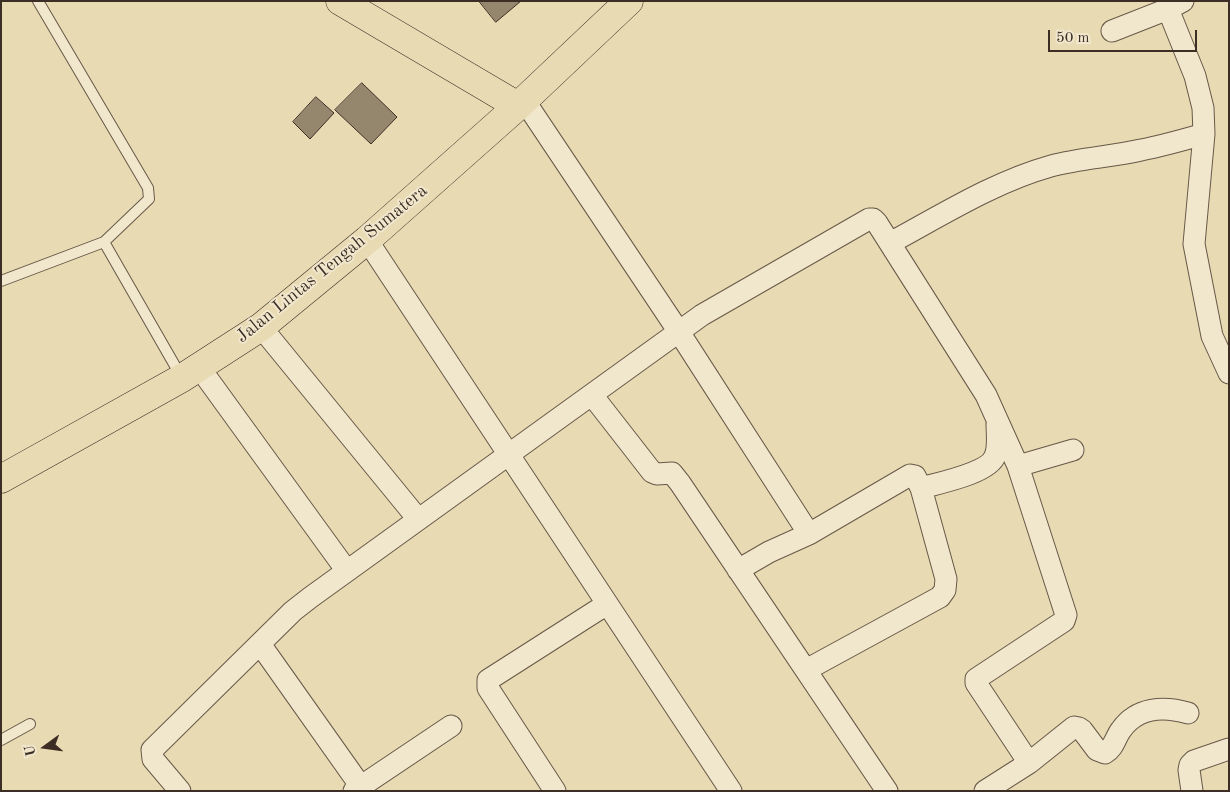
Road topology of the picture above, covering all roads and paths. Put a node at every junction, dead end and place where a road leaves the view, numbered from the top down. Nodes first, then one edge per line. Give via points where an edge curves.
1 (38, 1) edge
2 (340, 1) edge
3 (629, 1) edge
4 (1175, 5) edge
5 (1112, 31) dead end
6 (521, 103) junction
7 (1204, 134) junction
8 (367, 240) junction
9 (104, 242) junction
10 (890, 243) junction
11 (1, 281) edge
12 (261, 328) junction
13 (679, 332) junction
14 (190, 373) junction
15 (1229, 373) edge
16 (592, 394) junction
17 (997, 416) junction
18 (1073, 450) dead end
19 (508, 455) junction
20 (1018, 466) junction
21 (1, 479) edge
22 (921, 488) junction
23 (418, 519) junction
24 (809, 534) junction
25 (738, 570) junction
26 (346, 571) junction
27 (607, 604) junction
28 (260, 644) junction
29 (806, 670) junction
30 (1188, 713) dead end
31 (30, 724) dead end
32 (451, 726) dead end
33 (1, 740) edge
34 (1229, 749) edge
35 (1029, 763) junction
36 (360, 789) edge
37 (180, 791) edge
38 (555, 791) edge
39 (731, 791) edge
40 (887, 791) edge
41 (985, 791) edge
42 (1192, 791) edge

1 - 9 lane via 148,188 149,199
2 - 6 main road
3 - 6 main road, Jalan Lintas Tengah Sumatera
4 - 5 street
4 - 7 street via 1198,84
6 - 8 main road, Jalan Lintas Tengah Sumatera
6 - 13 street
7 - 10 street via 1031,172 1001,184
7 - 15 street via 1194,244 1212,336
8 - 12 main road, Jalan Lintas Tengah Sumatera
8 - 19 street
9 - 11 lane
9 - 14 lane
10 - 13 street via 875,221 865,220 702,315
10 - 17 street
12 - 14 main road, Jalan Lintas Tengah Sumatera
12 - 23 street
13 - 16 street
13 - 24 street
14 - 21 main road, Jalan Lintas Tengah Sumatera
14 - 26 street
16 - 19 street
16 - 25 street via 652,472 670,473 676,478
17 - 20 street
17 - 22 street via 996,455 992,462 982,470
18 - 20 street
19 - 23 street
19 - 27 street
20 - 35 street via 1066,620 975,680
22 - 24 street via 915,476 910,475
22 - 29 street via 946,579 946,590
23 - 26 street
24 - 25 street
25 - 29 street
26 - 28 street via 293,611
27 - 38 street via 490,677 487,682
27 - 39 street
28 - 36 street
28 - 37 street via 152,750 153,759
29 - 40 street
30 - 35 street via 1163,709 1142,713 1127,723 1111,750 1105,752 1096,750 1082,730 1074,727
31 - 33 lane
32 - 36 street
34 - 42 street via 1190,765
35 - 41 street

